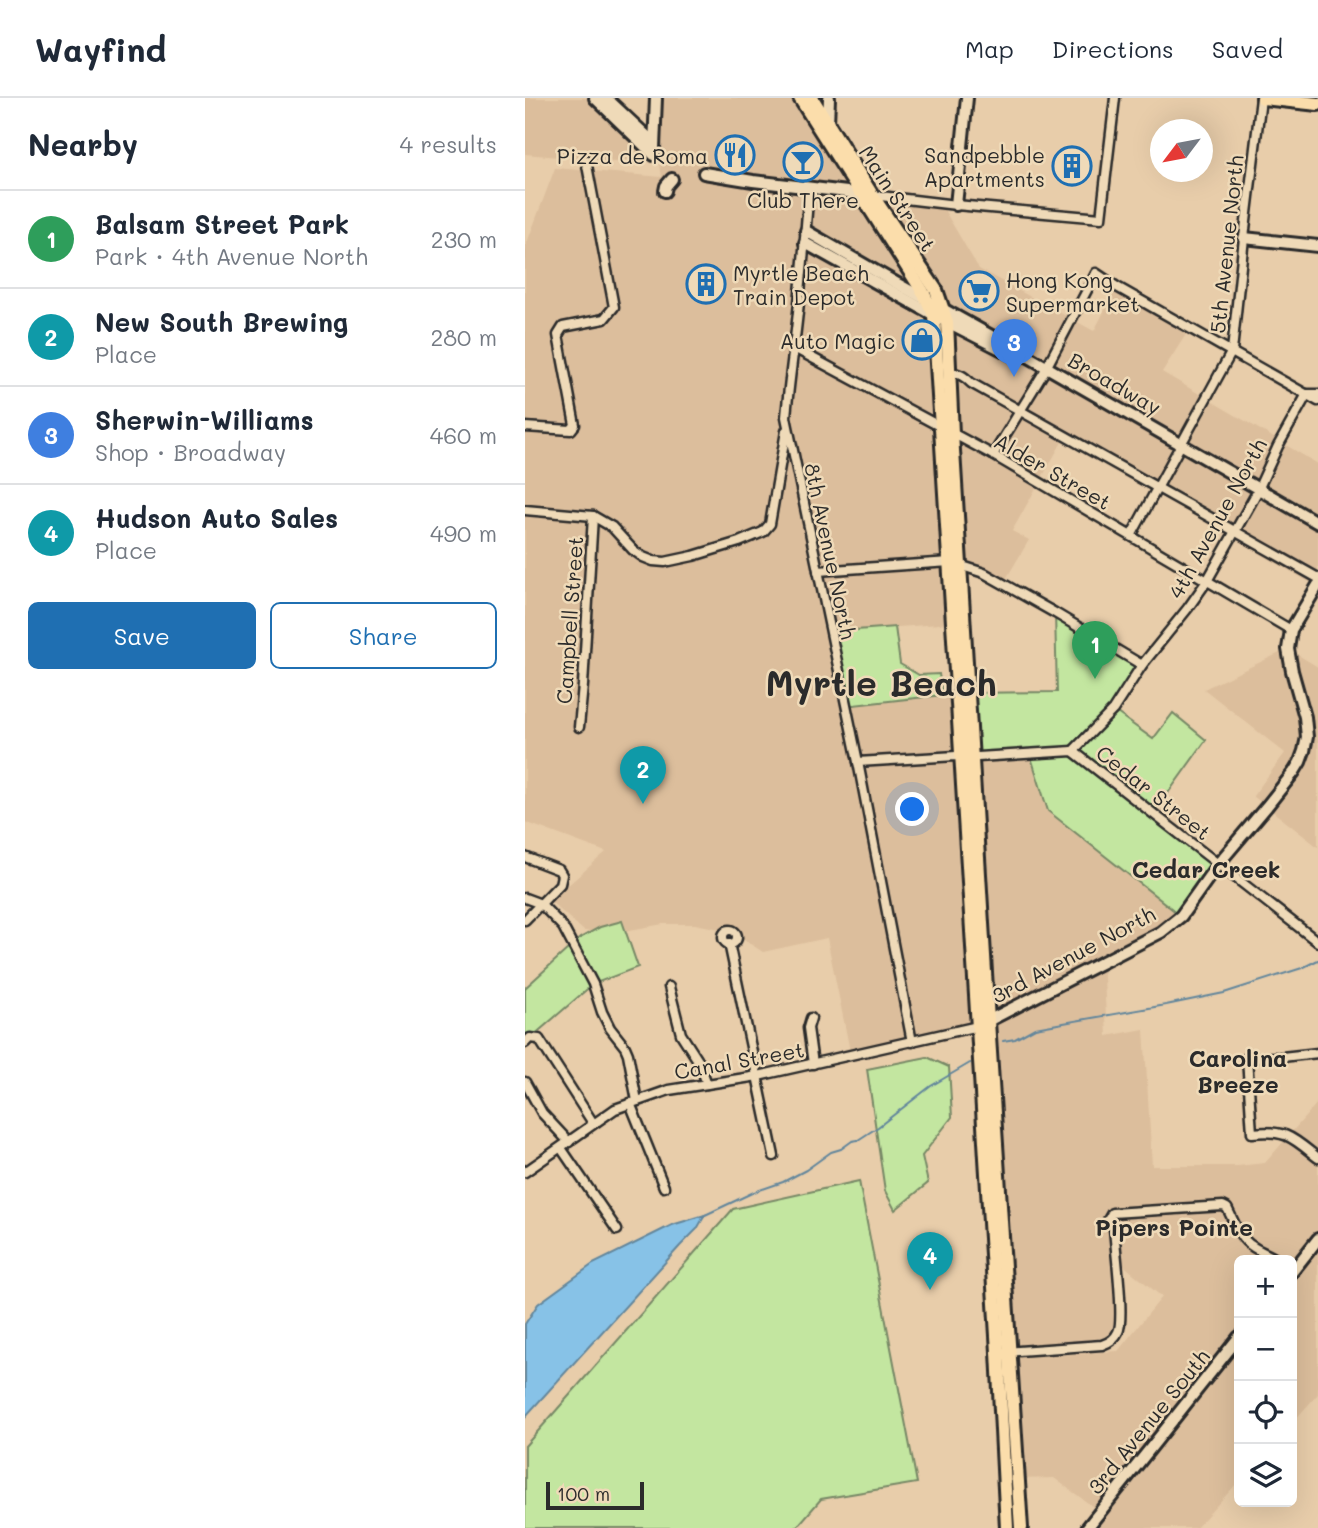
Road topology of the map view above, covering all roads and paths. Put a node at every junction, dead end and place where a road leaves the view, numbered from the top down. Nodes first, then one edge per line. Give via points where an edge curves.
1 (595, 98) edge
2 (606, 98) edge
3 (656, 98) edge
4 (800, 98) edge
5 (812, 98) edge
6 (829, 98) edge
7 (967, 98) edge
8 (1115, 98) edge
9 (1262, 98) edge
10 (819, 104) edge
11 (1318, 104) edge
12 (824, 126) junction
13 (654, 149) junction
14 (586, 160) dead end
15 (704, 173) dead end
16 (672, 178) dead end
17 (809, 187) junction
18 (665, 191) dead end
19 (866, 194) junction
20 (956, 205) junction
21 (806, 237) junction
22 (1244, 238) junction
23 (1318, 246) edge
24 (927, 300) junction
25 (939, 312) junction
26 (947, 322) junction
27 (794, 348) junction
28 (1232, 351) junction
29 (1045, 369) junction
30 (949, 372) junction
31 (1307, 394) junction
32 (1318, 394) edge
33 (1318, 401) edge
34 (1021, 410) junction
35 (787, 424) junction
36 (525, 427) edge
37 (947, 431) junction
38 (1180, 446) junction
39 (993, 455) junction
40 (1157, 487) junction
41 (1257, 491) junction
42 (525, 509) edge
43 (593, 516) junction
44 (1318, 523) edge
45 (1235, 532) junction
46 (1131, 536) junction
47 (955, 563) junction
48 (818, 571) junction
49 (1318, 578) edge
50 (1207, 581) junction
51 (1318, 585) edge
52 (1291, 630) junction
53 (1142, 666) junction
54 (579, 727) dead end
55 (1073, 751) junction
56 (968, 757) junction
57 (858, 762) junction
58 (525, 857) edge
59 (1219, 864) junction
60 (525, 898) edge
61 (541, 904) junction
62 (525, 920) edge
63 (1318, 942) edge
64 (729, 943) dead end
65 (669, 987) dead end
66 (811, 1018) dead end
67 (983, 1024) junction
68 (912, 1042) junction
69 (525, 1043) edge
70 (1318, 1053) edge
71 (813, 1064) junction
72 (758, 1076) junction
73 (525, 1082) edge
74 (707, 1084) junction
75 (633, 1102) junction
76 (593, 1123) junction
77 (569, 1142) junction
78 (561, 1148) junction
79 (774, 1156) dead end
80 (1318, 1158) edge
81 (525, 1172) edge
82 (664, 1186) dead end
83 (617, 1230) dead end
84 (1318, 1239) edge
85 (1270, 1255) edge
86 (1297, 1266) edge
87 (1234, 1343) edge
88 (1004, 1352) junction
89 (1007, 1528) edge
90 (1021, 1528) edge
91 (1087, 1528) edge

1 - 13 street
2 - 13 street
3 - 13 street
4 - 12 main road, Main Street
5 - 10 main road, Main Street
6 - 12 street
7 - 20 street
8 - 20 street via 1101,218
9 - 11 main road
9 - 22 street, 5th Avenue North
10 - 12 main road, Main Street
12 - 19 main road, Main Street
14 - 36 street via 614,307 604,319 563,327 558,335 575,425 571,430
15 - 17 street
16 - 18 street
17 - 19 street
17 - 21 street, 8th Avenue North
19 - 20 street
19 - 24 main road, Main Street
19 - 25 main road, Main Street via 936,290
21 - 24 street
21 - 25 street, Broadway
21 - 27 street, 8th Avenue North
22 - 23 street
22 - 28 street, 5th Avenue North
24 - 25 main road, Main Street
25 - 26 main road, Main Street
25 - 29 street, Broadway
25 - 37 main road
26 - 29 street, Broadway
26 - 30 main road, Main Street
27 - 35 street, 8th Avenue North
27 - 37 street, Alder Street
28 - 29 street via 1096,273
28 - 31 street
28 - 38 street, 5th Avenue North
29 - 34 street
29 - 38 street, Broadway
30 - 34 street
30 - 37 main road, Main Street
31 - 32 street
31 - 33 street
31 - 41 street, 4th Avenue North
34 - 39 street
34 - 40 street
35 - 43 street via 770,524 763,532 693,556 653,561
35 - 48 street, 8th Avenue North
37 - 39 street, Alder Street
37 - 47 main road
38 - 40 street, 5th Avenue North
38 - 41 street, Broadway
39 - 46 street, Alder Street
40 - 45 street
40 - 46 street, 5th Avenue North
41 - 44 street, Broadway
41 - 45 street, 4th Avenue North
42 - 43 street
43 - 54 street, Campbell Street
45 - 49 street
45 - 50 street, 4th Avenue North
46 - 50 street, Alder Street
47 - 48 street
47 - 53 street via 984,573
47 - 56 main road
48 - 57 street, 8th Avenue North
50 - 52 street, Alder Street
50 - 53 street, 4th Avenue North
51 - 52 street
52 - 59 street, 3rd Avenue North via 1288,649 1305,717 1304,751 1294,772
53 - 55 street, 4th Avenue North via 1113,710
55 - 56 street, Cedar Street
55 - 59 street, Cedar Street
56 - 57 street, Cedar Street
56 - 67 main road
57 - 68 street, 8th Avenue North
58 - 61 street via 562,875 560,884
59 - 63 street, Cedar Street
59 - 67 street, 3rd Avenue North via 1181,916 1161,932
60 - 61 street
61 - 62 street
61 - 75 street via 563,927 610,1028 625,1047
64 - 72 street
65 - 74 street via 681,1034
66 - 71 street
67 - 68 street, Canal Street
67 - 88 main road
68 - 71 street, Canal Street
69 - 76 street via 539,1039
70 - 80 street via 1247,1058 1252,1133 1286,1134
71 - 72 street, Canal Street
72 - 74 street, Canal Street
72 - 79 street
73 - 77 street via 542,1113
74 - 75 street, Canal Street
75 - 76 street, Canal Street
75 - 82 street
76 - 77 street, Canal Street
77 - 78 street, Canal Street
78 - 81 street, Canal Street
78 - 83 street
84 - 86 street
85 - 88 street via 1244,1239 1223,1206 1112,1213 1108,1220 1114,1228 1121,1318 1118,1335 1102,1345
87 - 91 street, 3rd Avenue South
88 - 89 main road
88 - 90 main road

